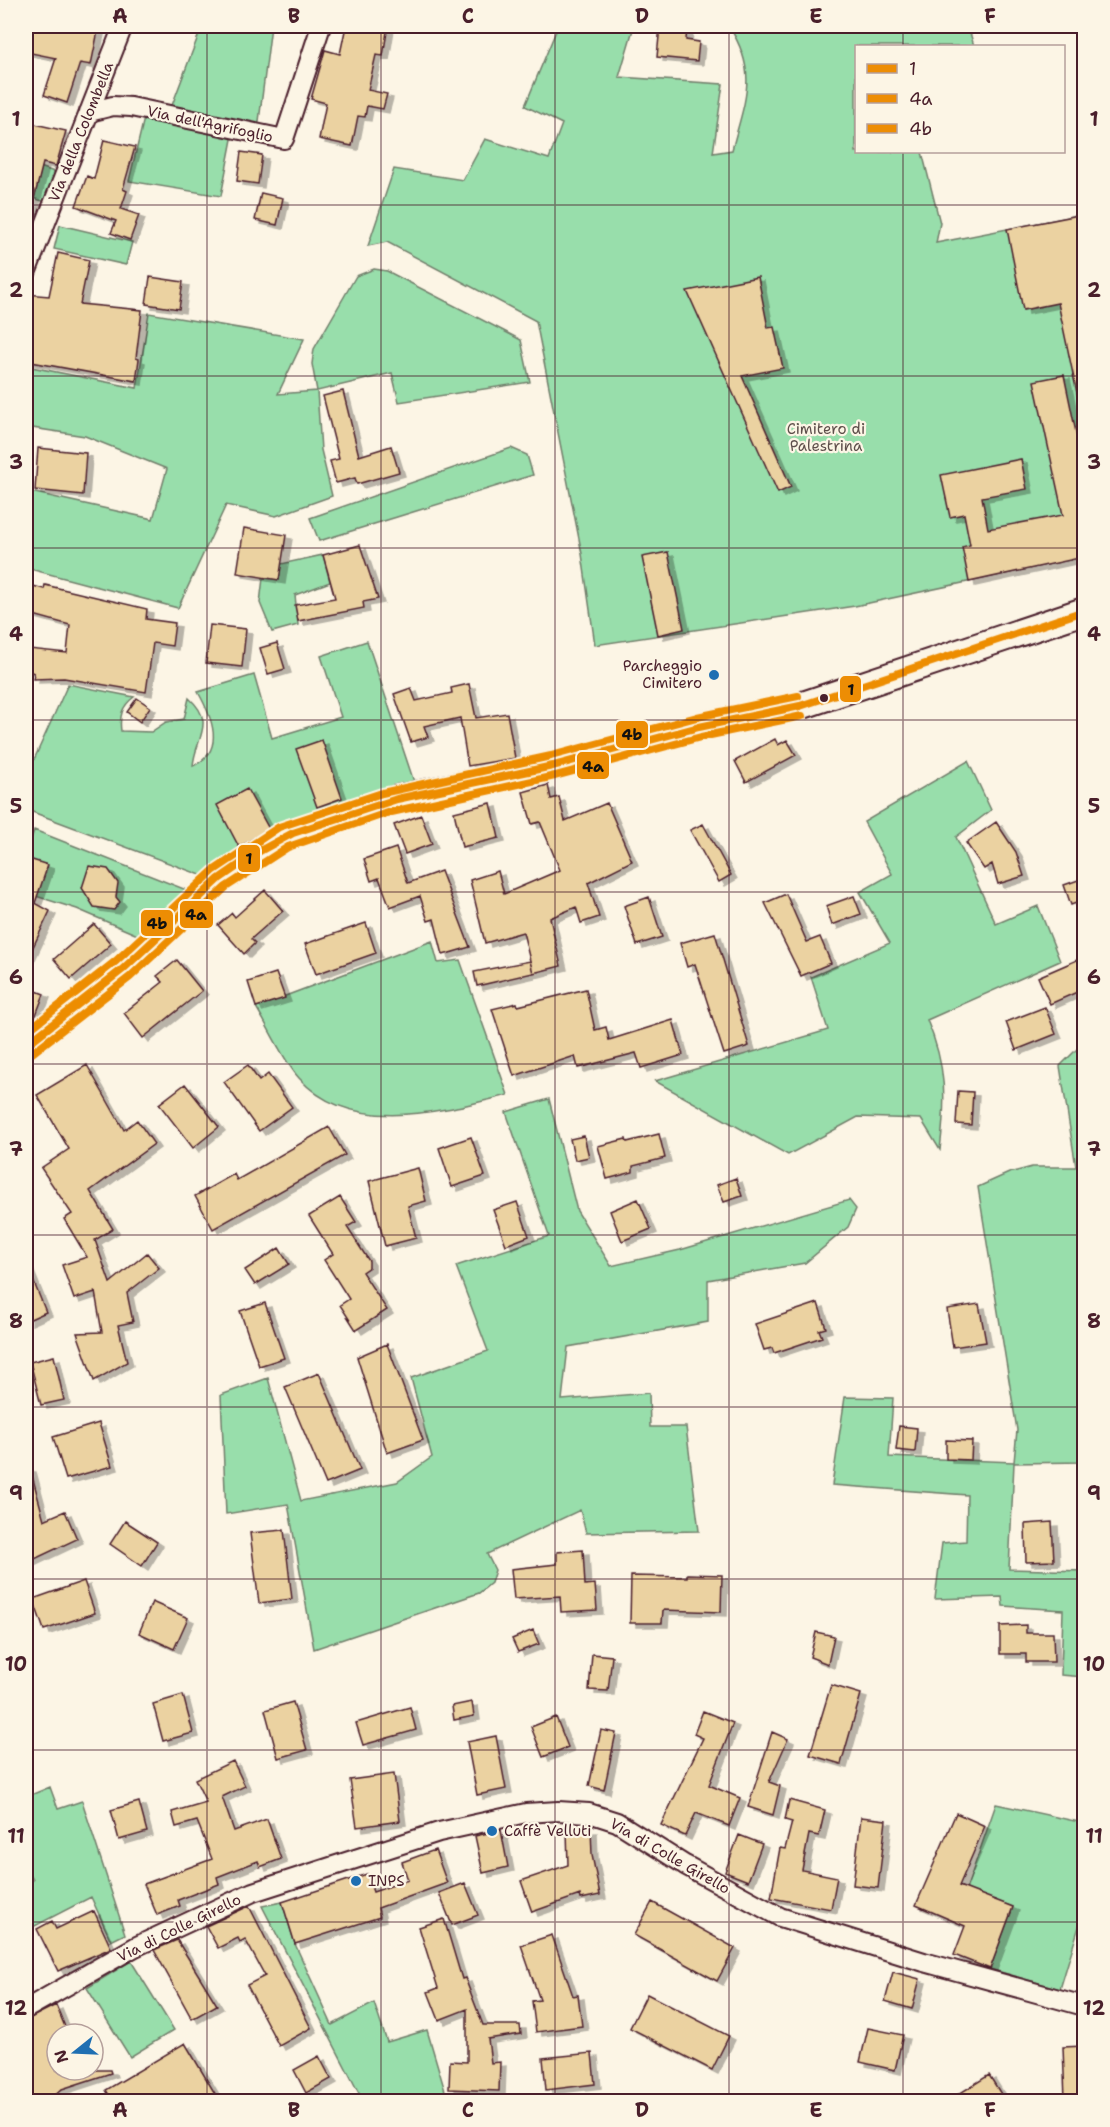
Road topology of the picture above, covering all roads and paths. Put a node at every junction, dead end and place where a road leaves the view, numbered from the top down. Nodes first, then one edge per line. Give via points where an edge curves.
1 (123, 26) edge
2 (321, 26) edge
3 (89, 112) junction
4 (26, 273) edge
5 (1084, 610) edge
6 (26, 1045) edge
7 (1084, 2006) edge
8 (26, 2009) edge

1 - 3 street, Via della Colombella
2 - 3 street, Via dell'Agrifoglio via 284,139 131,107 113,106
3 - 4 street, Via della Colombella
5 - 6 street via 808,704 397,799 283,837 219,879 117,974
7 - 8 street, Via di Colle Girello via 780,1917 617,1822 589,1813 558,1810 526,1812 439,1832 253,1892 135,1947

